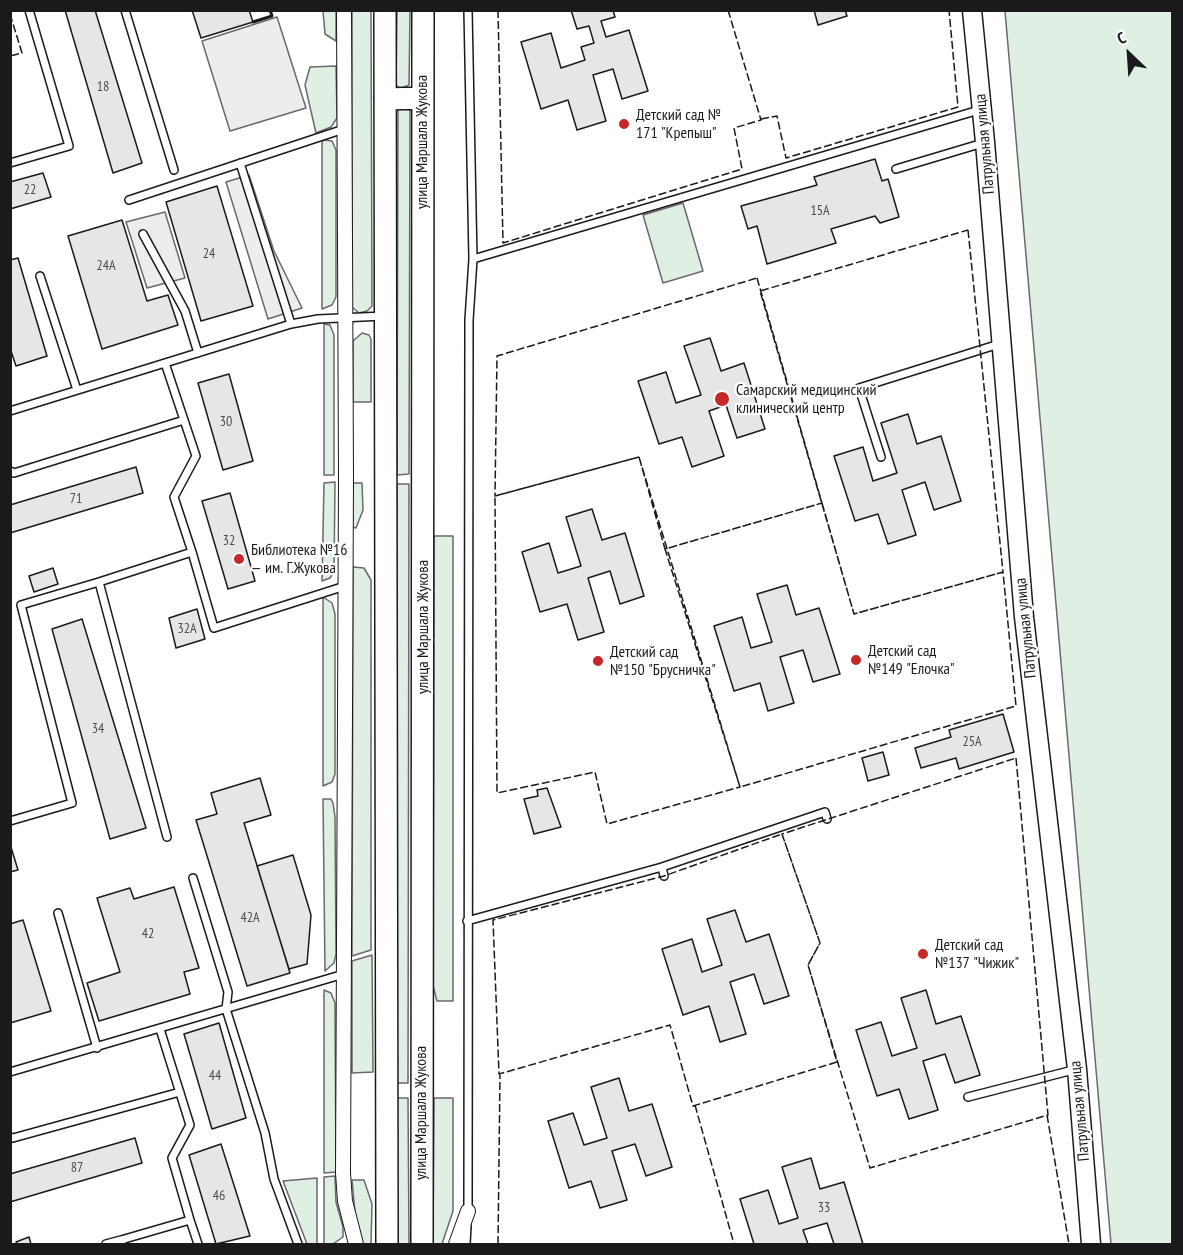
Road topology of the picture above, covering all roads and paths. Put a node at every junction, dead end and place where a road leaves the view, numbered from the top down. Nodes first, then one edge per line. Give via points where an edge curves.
1 (28, 10) edge
2 (125, 10) edge
3 (344, 10) edge
4 (385, 10) edge
5 (423, 10) edge
6 (468, 10) edge
7 (972, 10) edge
8 (423, 98) junction
9 (385, 99) junction
10 (982, 109) junction
11 (344, 129) junction
12 (985, 142) junction
13 (10, 163) edge
14 (240, 163) junction
15 (896, 169) dead end
16 (174, 170) dead end
17 (129, 200) dead end
18 (143, 234) dead end
19 (473, 259) junction
20 (40, 276) dead end
21 (386, 316) junction
22 (346, 318) junction
23 (291, 324) junction
24 (1002, 344) junction
25 (198, 352) junction
26 (165, 363) junction
27 (77, 390) junction
28 (10, 411) edge
29 (184, 420) junction
30 (880, 457) dead end
31 (10, 471) edge
32 (192, 552) junction
33 (99, 582) junction
34 (345, 586) junction
35 (827, 819) dead end
36 (10, 820) edge
37 (167, 837) dead end
38 (662, 867) junction
39 (664, 876) dead end
40 (193, 878) dead end
41 (58, 913) dead end
42 (467, 921) junction
43 (344, 974) junction
44 (226, 1009) junction
45 (160, 1029) junction
46 (97, 1048) junction
47 (1077, 1070) junction
48 (10, 1072) edge
49 (180, 1092) junction
50 (968, 1097) dead end
51 (10, 1137) edge
52 (468, 1210) junction
53 (190, 1220) junction
54 (121, 1242) edge
55 (356, 1244) edge
56 (106, 1245) edge
57 (198, 1245) edge
58 (298, 1245) edge
59 (387, 1245) edge
60 (422, 1245) edge
61 (456, 1245) edge
62 (466, 1245) edge
63 (1091, 1245) edge

1 - 13 lane via 69,146
2 - 16 lane
3 - 11 street
4 - 9 main road, улица Маршала Жукова
5 - 8 main road, улица Маршала Жукова
6 - 19 lane
7 - 10 street, Патрульная улица
8 - 9 main road
8 - 60 main road, улица Маршала Жукова
9 - 21 main road, улица Маршала Жукова
10 - 12 street, Патрульная улица
10 - 19 lane
11 - 14 lane
11 - 22 street
12 - 15 lane
12 - 24 street, Патрульная улица
14 - 17 lane
14 - 23 lane
18 - 25 lane via 185,311
19 - 42 lane via 469,320
20 - 27 lane
21 - 22 lane
21 - 59 main road, улица Маршала Жукова
22 - 23 lane
22 - 34 street
23 - 25 lane
24 - 30 lane via 859,388
24 - 47 street, Патрульная улица via 1024,617
25 - 26 lane
26 - 27 lane
26 - 29 lane
27 - 28 lane
29 - 31 lane via 14,473
29 - 32 lane via 196,456 174,497
32 - 33 lane
32 - 34 lane via 214,628
33 - 36 lane via 21,605 72,803
33 - 37 lane
34 - 43 street
35 - 38 lane via 825,812
38 - 39 lane
38 - 42 lane
40 - 44 lane via 228,992
41 - 46 lane
42 - 52 lane
43 - 44 lane
43 - 55 street via 343,1173 345,1201
44 - 45 lane
44 - 58 lane via 265,1133 274,1179
45 - 46 lane
45 - 49 lane
46 - 48 lane
47 - 50 lane
47 - 63 street, Патрульная улица
49 - 51 lane
49 - 53 lane via 190,1125 172,1158
52 - 61 street
52 - 62 lane
53 - 54 lane
53 - 57 lane
54 - 56 lane

